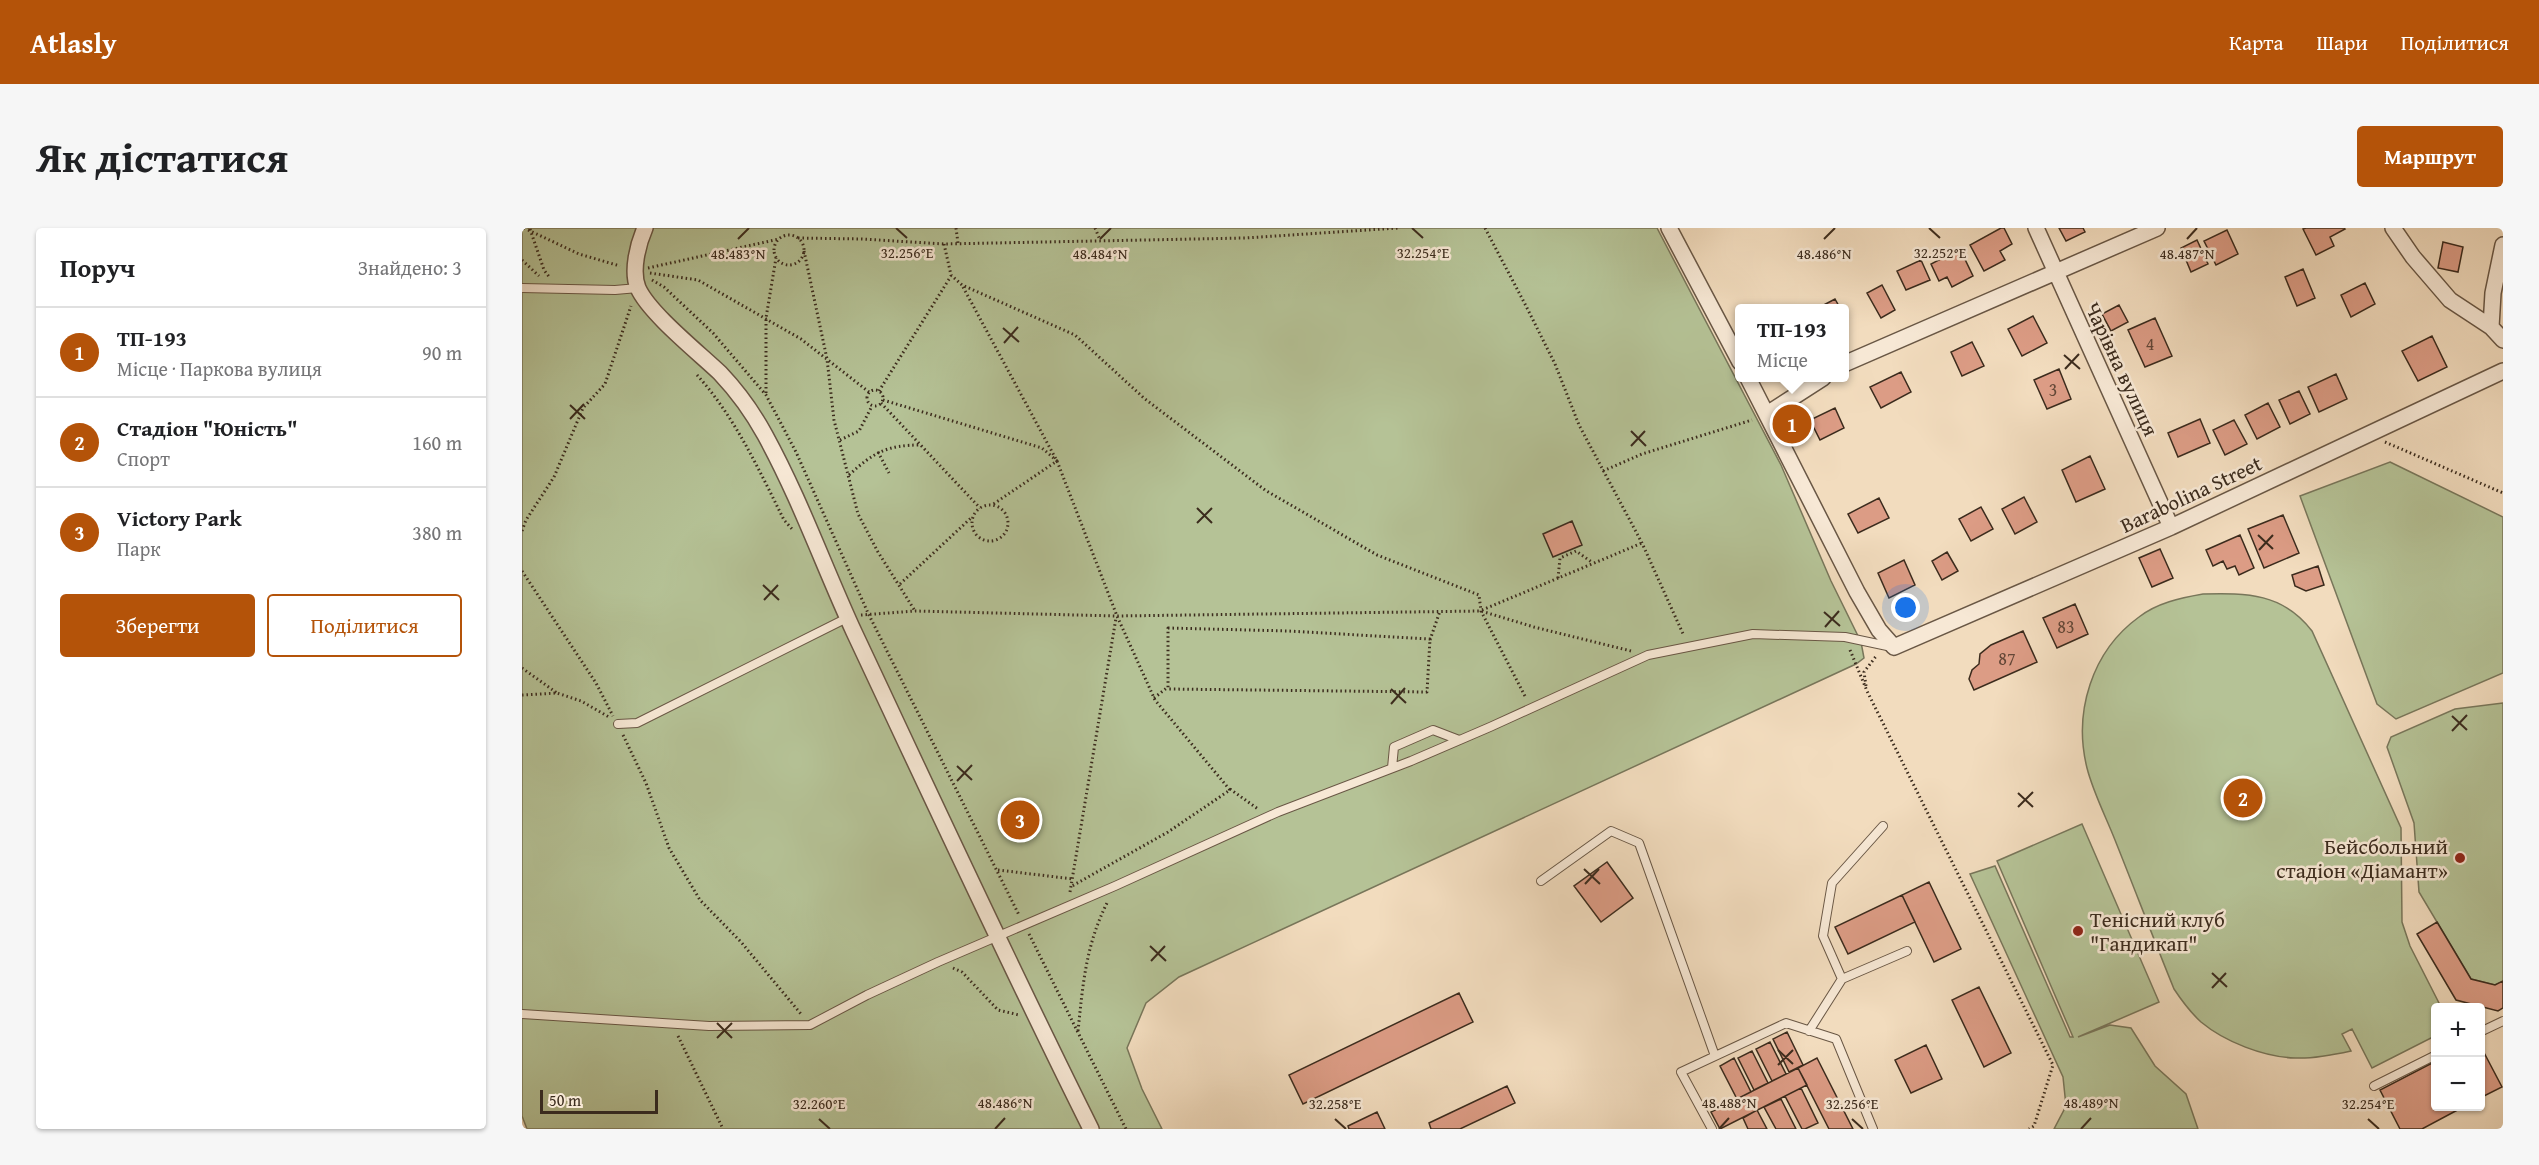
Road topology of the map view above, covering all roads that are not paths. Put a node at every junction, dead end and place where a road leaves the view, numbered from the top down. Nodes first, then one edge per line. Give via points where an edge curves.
1 (645, 228) edge
2 (1669, 228) edge
3 (2037, 228) edge
4 (2157, 228) edge
5 (2393, 228) edge
6 (2503, 245) edge
7 (2055, 272) junction
8 (522, 288) edge
9 (638, 288) junction
10 (2492, 327) junction
11 (2503, 340) edge
12 (1735, 353) edge
13 (1849, 362) edge
14 (2503, 371) edge
15 (1750, 382) edge
16 (1817, 382) edge
17 (1767, 414) junction
18 (2171, 527) junction
19 (847, 618) junction
20 (1894, 647) junction
21 (618, 724) road end
22 (1459, 740) junction
23 (1392, 768) junction
24 (1883, 826) dead end
25 (1541, 881) dead end
26 (996, 937) junction
27 (1907, 951) dead end
28 (1842, 979) junction
29 (522, 1014) edge
30 (2503, 1021) edge
31 (2485, 1030) edge
32 (1809, 1031) junction
33 (1715, 1056) junction
34 (2432, 1057) edge
35 (2374, 1086) dead end
36 (1091, 1129) edge
37 (1712, 1129) edge
38 (1873, 1129) edge

1 - 9 street via 635,271
2 - 12 street
3 - 7 street, Чарівна вулиця
4 - 7 street
5 - 10 street via 2450,300
6 - 10 street via 2493,293
7 - 13 street
7 - 18 street, Чарівна вулиця
8 - 9 lane
9 - 19 street via 649,304 722,375 765,435 801,507
10 - 11 street
14 - 18 street, Barabolina Street
15 - 17 street
16 - 17 street
17 - 20 street via 1857,592 1878,630
18 - 20 street, Barabolina Street
19 - 21 lane via 637,723
19 - 26 street
20 - 22 lane via 1845,638 1753,634 1689,646 1648,655
22 - 23 lane
22 - 23 lane via 1433,730 1394,747
23 - 26 lane via 1268,816
24 - 28 lane via 1832,883 1823,936
25 - 33 lane via 1611,831 1639,843
26 - 29 lane via 867,994 810,1025 709,1026
26 - 36 street
27 - 28 lane
28 - 32 lane
30 - 31 lane
32 - 33 lane via 1786,1023
32 - 38 lane via 1836,1039
33 - 37 lane via 1681,1072
34 - 35 lane

